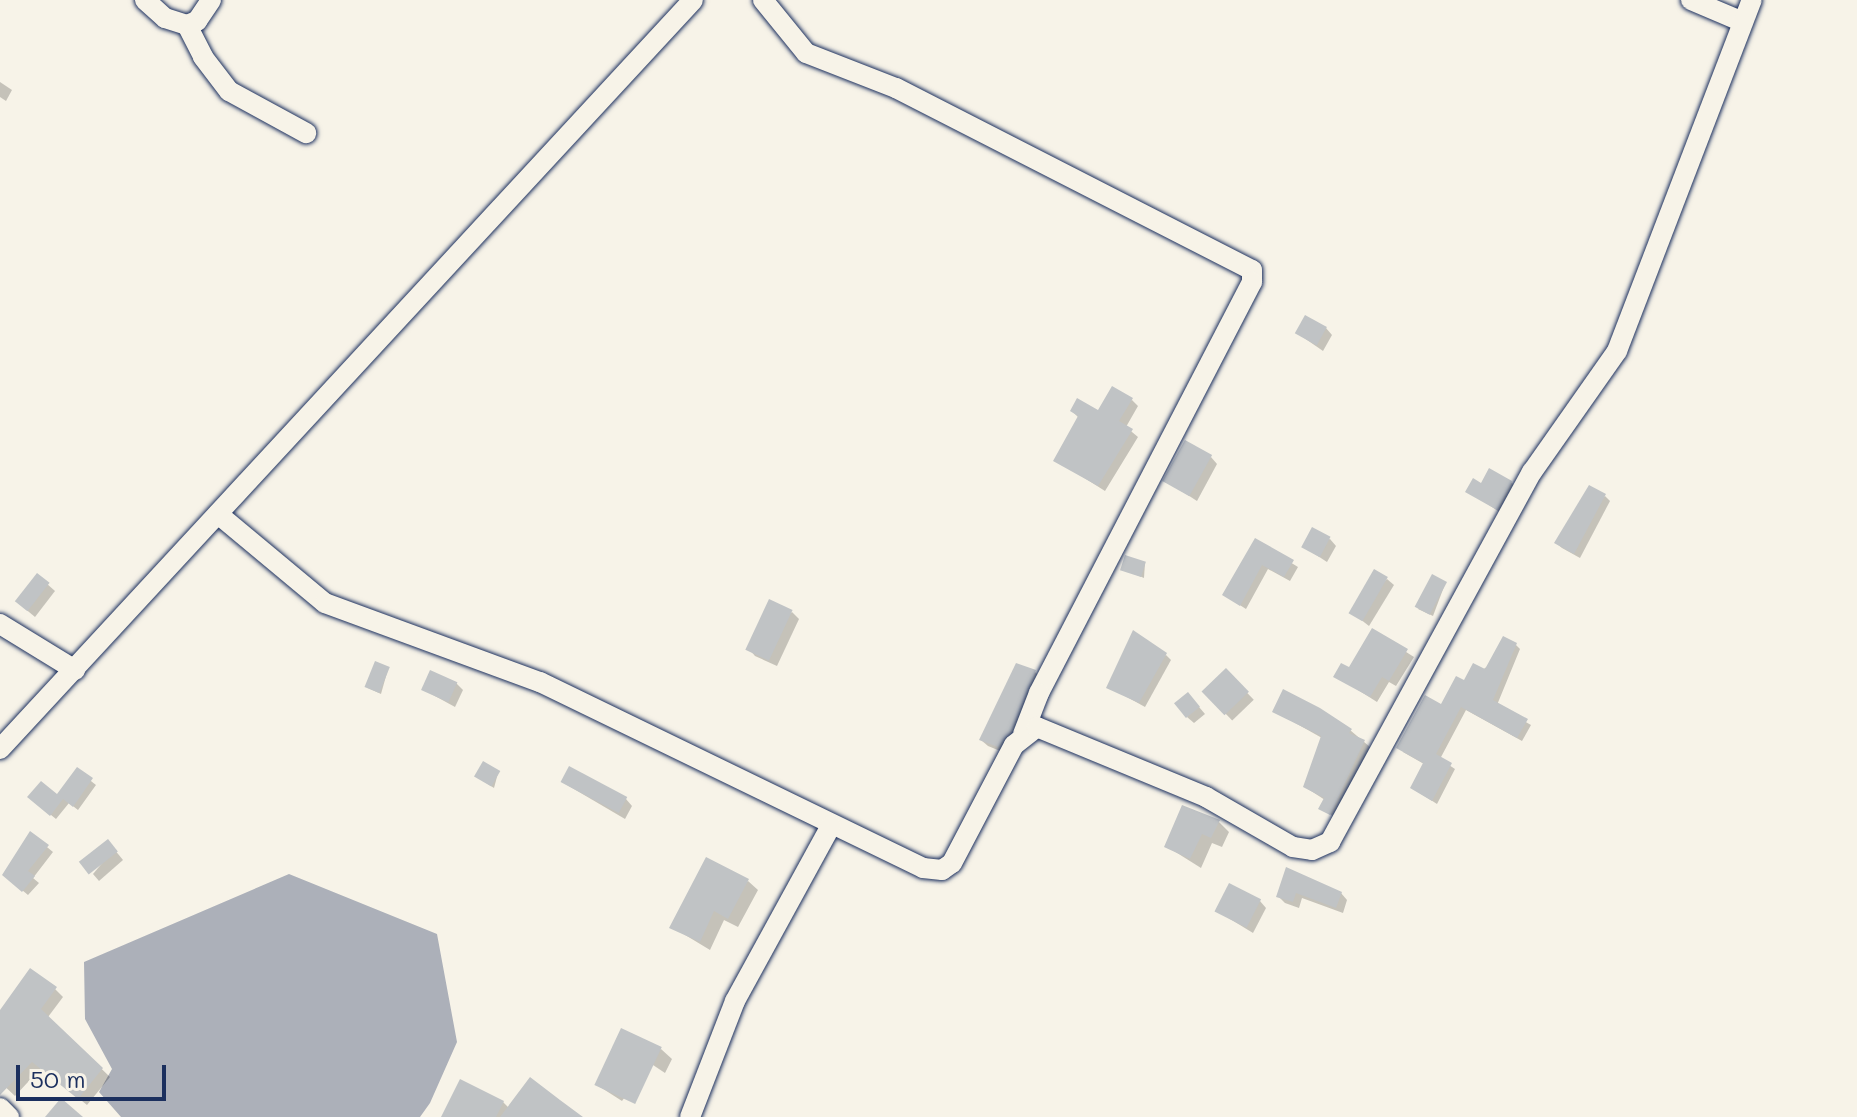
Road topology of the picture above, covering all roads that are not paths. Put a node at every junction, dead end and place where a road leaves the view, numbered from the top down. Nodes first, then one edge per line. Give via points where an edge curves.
1 (145, 0) edge
2 (211, 0) edge
3 (693, 0) edge
4 (763, 0) edge
5 (1691, 0) edge
6 (1752, 0) edge
7 (1743, 22) junction
8 (187, 25) junction
9 (306, 133) dead end
10 (218, 514) junction
11 (0, 624) edge
12 (75, 670) junction
13 (1023, 734) junction
14 (0, 749) edge
15 (831, 826) junction
16 (0, 1108) edge
17 (9, 1117) edge
18 (690, 1117) edge

1 - 8 street via 165,18
2 - 8 street via 197,21
3 - 10 street
4 - 13 street via 806,53 896,88 1252,270 1252,282 1039,693
5 - 7 street
6 - 7 street
7 - 13 street via 1617,351 1532,472 1330,842 1304,851 1206,797 1060,734 1037,727
8 - 9 street via 229,91
10 - 12 street
10 - 15 street via 325,603 540,682
11 - 12 street
12 - 14 street
13 - 15 street via 947,868 923,868
15 - 18 street via 735,1001
16 - 17 street

